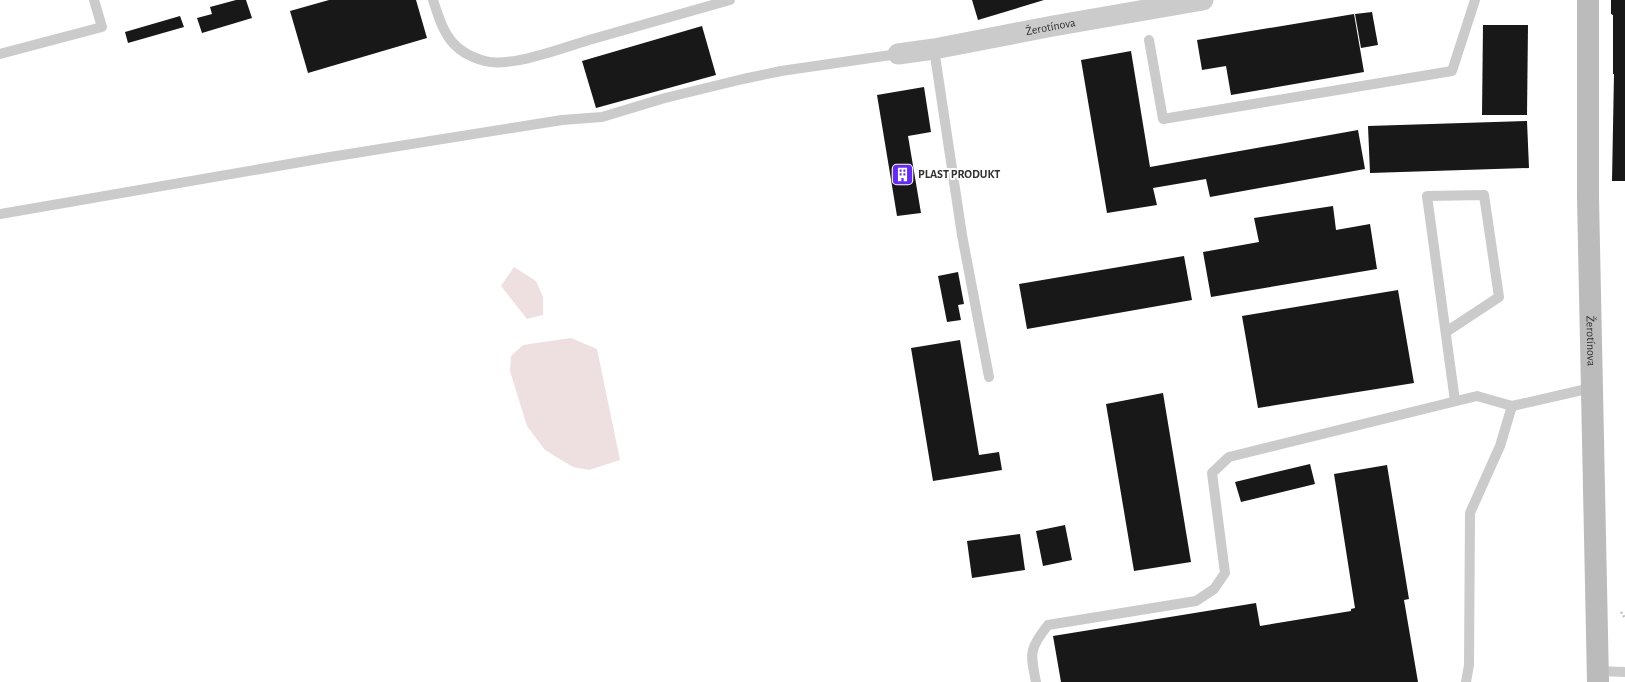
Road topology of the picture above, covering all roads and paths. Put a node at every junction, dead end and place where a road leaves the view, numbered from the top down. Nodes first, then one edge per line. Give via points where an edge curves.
1 (94, 0) edge
2 (433, 0) edge
3 (730, 0) edge
4 (1203, 0) edge
5 (1475, 0) edge
6 (1588, 0) edge
7 (1149, 40) dead end
8 (934, 49) junction
9 (0, 54) edge
10 (898, 54) joint
11 (0, 214) edge
12 (1446, 332) junction
13 (989, 377) dead end
14 (1591, 388) junction
15 (1455, 401) junction
16 (1512, 406) junction
17 (1625, 672) edge
18 (1598, 677) edge
19 (1036, 682) edge
20 (1466, 682) edge

1 - 9 lane via 102,27
2 - 3 lane via 441,25 453,43 475,58 501,63
4 - 8 street, Žerotínova
5 - 7 lane via 1452,71 1163,119
6 - 14 street, Žerotínova
8 - 10 street, Žerotínova
8 - 13 lane via 962,235
10 - 11 lane via 743,79 602,117 554,121
12 - 12 lane via 1427,196 1484,196 1498,297
12 - 15 lane
14 - 16 lane
14 - 18 street, Žerotínova
15 - 16 lane via 1477,396
15 - 19 lane via 1228,457 1212,473 1225,573 1214,590 1196,601 1048,625 1035,641 1032,653
16 - 20 lane via 1500,446 1470,513 1469,664
17 - 18 lane

